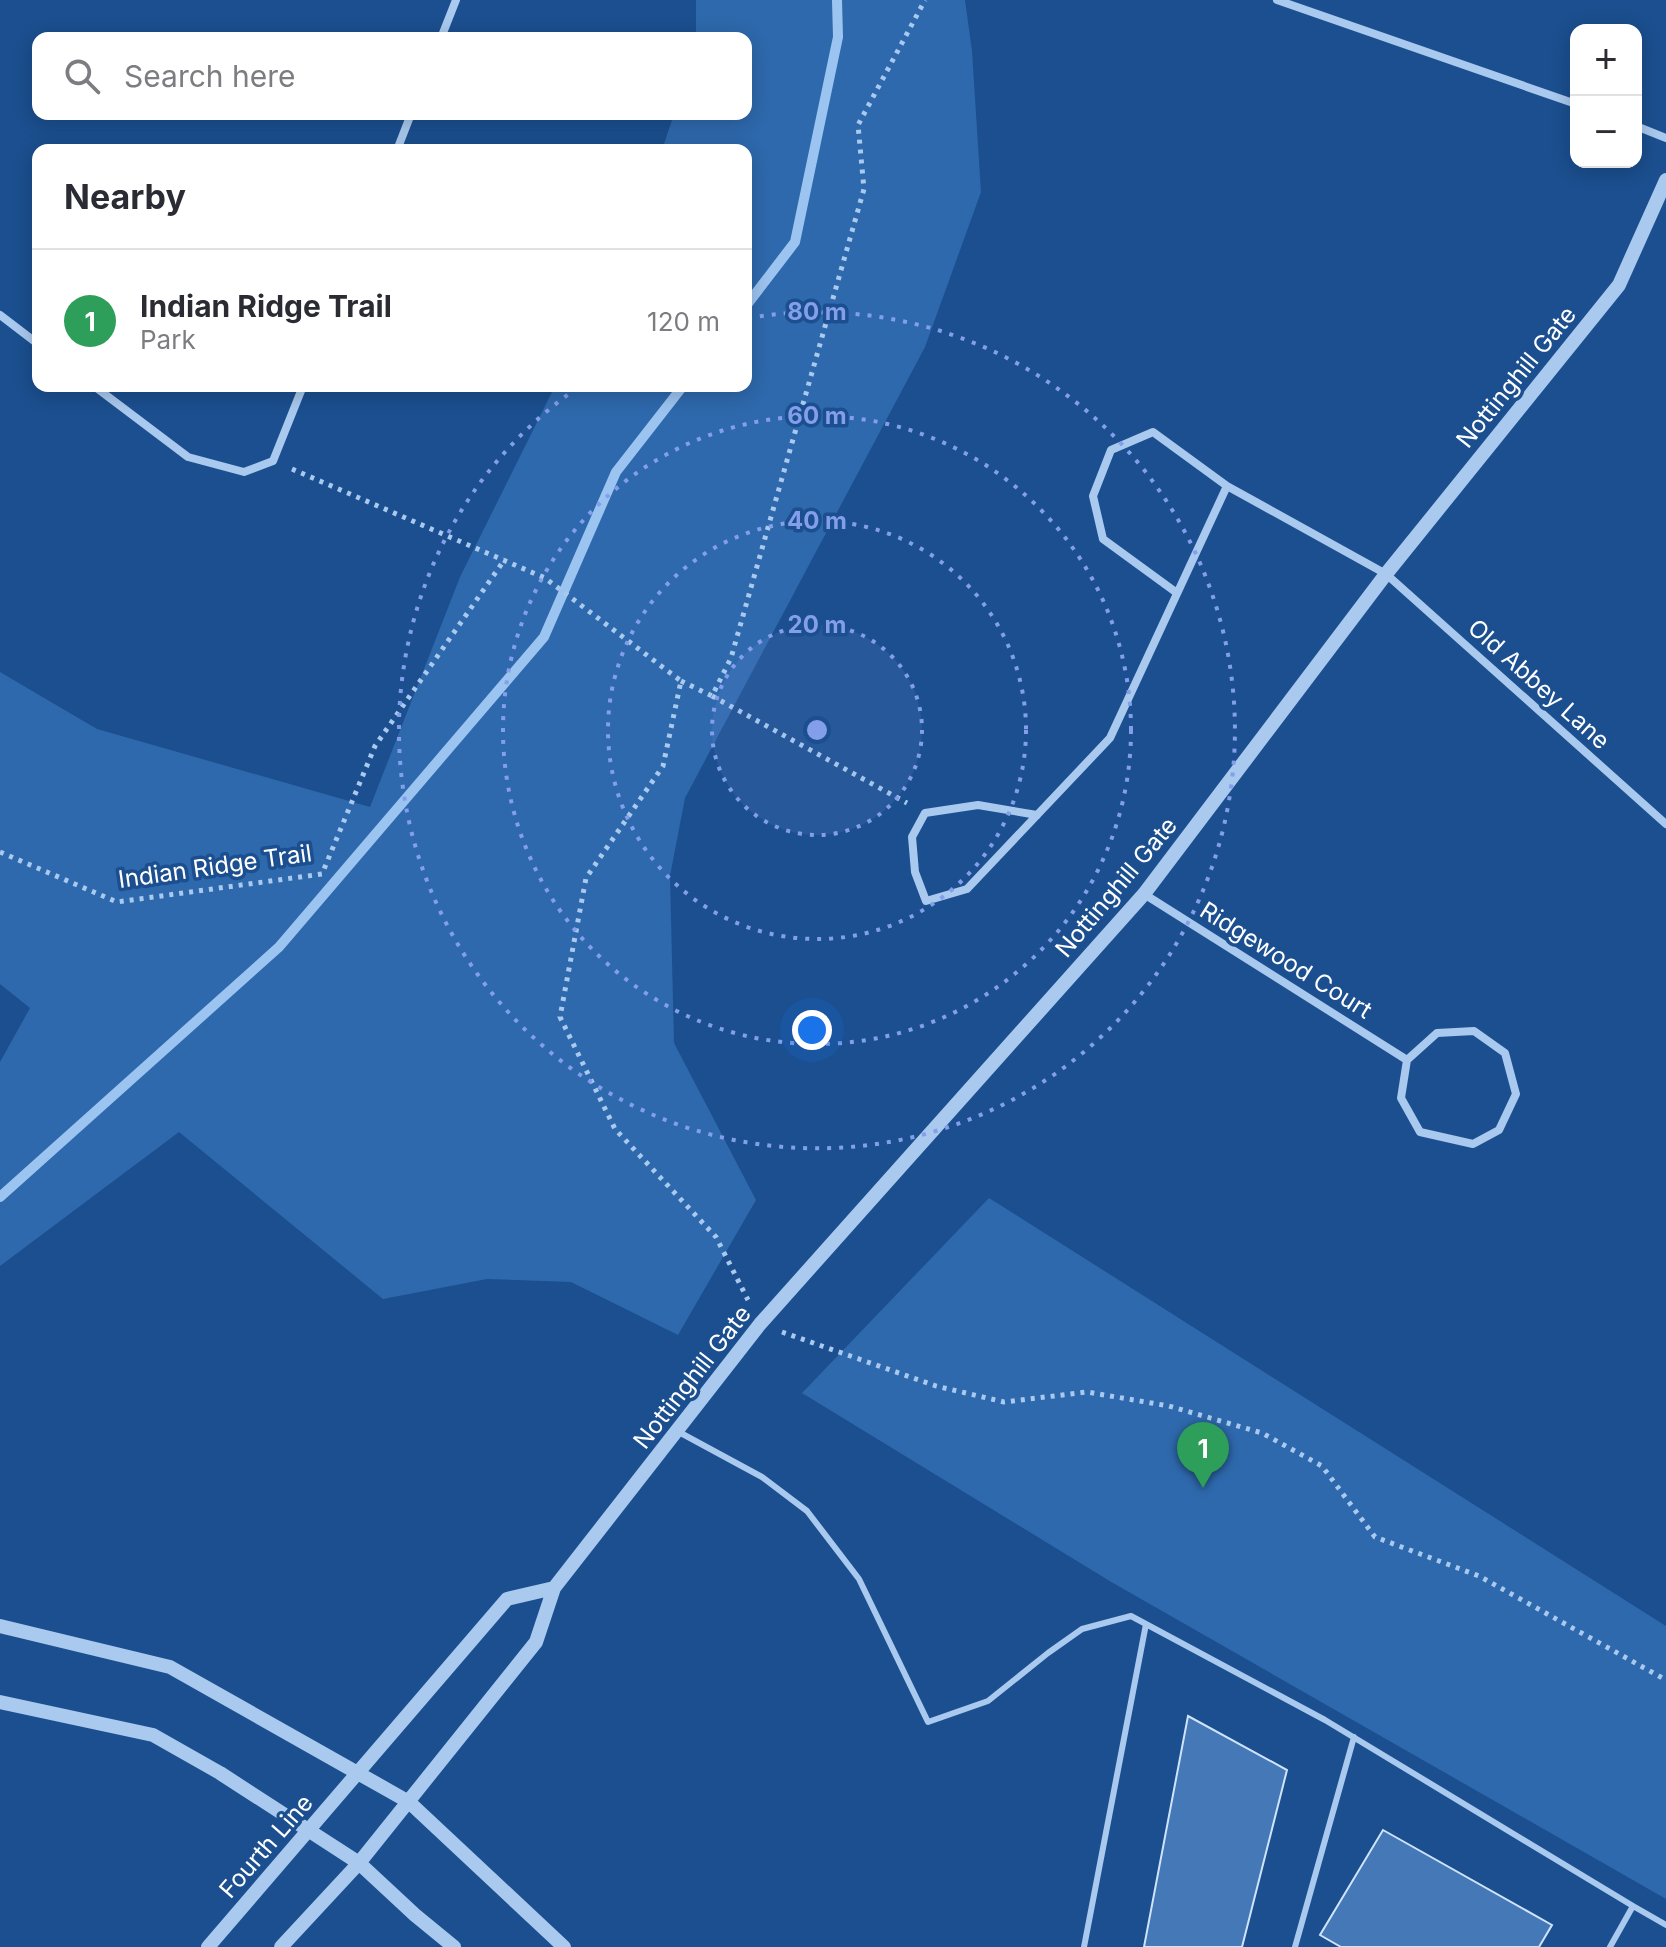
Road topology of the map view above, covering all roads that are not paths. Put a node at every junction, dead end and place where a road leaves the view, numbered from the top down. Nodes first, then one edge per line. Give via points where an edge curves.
1 (456, 0) edge
2 (1277, 0) edge
3 (443, 32) edge
4 (1570, 102) edge
5 (409, 120) edge
6 (1642, 128) edge
7 (1666, 138) edge
8 (399, 144) edge
9 (1666, 180) edge
10 (0, 315) edge
11 (32, 339) edge
12 (102, 392) edge
13 (301, 392) edge
14 (1227, 486) junction
15 (1386, 574) junction
16 (1177, 593) junction
17 (1037, 815) junction
18 (1666, 824) edge
19 (1144, 894) junction
20 (1407, 1060) junction
21 (676, 1431) junction
22 (554, 1588) junction
23 (1146, 1624) junction
24 (0, 1626) edge
25 (0, 1702) edge
26 (1354, 1737) junction
27 (358, 1773) junction
28 (409, 1802) junction
29 (309, 1830) junction
30 (359, 1863) junction
31 (1633, 1906) junction
32 (1666, 1925) edge
33 (208, 1947) edge
34 (281, 1947) edge
35 (454, 1947) edge
36 (564, 1947) edge
37 (1084, 1947) edge
38 (1295, 1947) edge
39 (1610, 1947) edge

1 - 3 street
2 - 4 street
5 - 8 street
6 - 7 street
9 - 15 street, Nottinghill Gate via 1619,285
10 - 11 street
12 - 13 street via 188,457 244,472 273,461
14 - 15 street, Old Abbey Lane
14 - 16 street
14 - 16 street, Old Abbey Lane via 1153,432 1111,450 1093,496 1103,539
15 - 18 street, Old Abbey Lane
15 - 19 street, Nottinghill Gate
16 - 17 street via 1110,738
17 - 17 street via 978,805 925,813 912,837 915,872 926,901 967,889
19 - 20 street, Ridgewood Court
19 - 21 street, Nottinghill Gate via 760,1324
20 - 20 street via 1401,1098 1420,1132 1473,1144 1499,1130 1516,1094 1505,1053 1474,1031 1437,1033
21 - 22 street, Nottinghill Gate
21 - 23 lane via 762,1477 807,1511 859,1579 928,1722 988,1701 1082,1629 1131,1616
22 - 27 street via 507,1599
22 - 28 street, Nottinghill Gate via 536,1642
23 - 26 lane
23 - 37 lane
24 - 27 street via 170,1667
25 - 29 street via 153,1735
26 - 31 lane
26 - 38 lane
27 - 28 street
27 - 29 street, Fourth Line
28 - 30 street
28 - 36 street
29 - 30 street
29 - 33 street, Fourth Line
30 - 34 street
30 - 35 street
31 - 32 lane
31 - 39 lane

